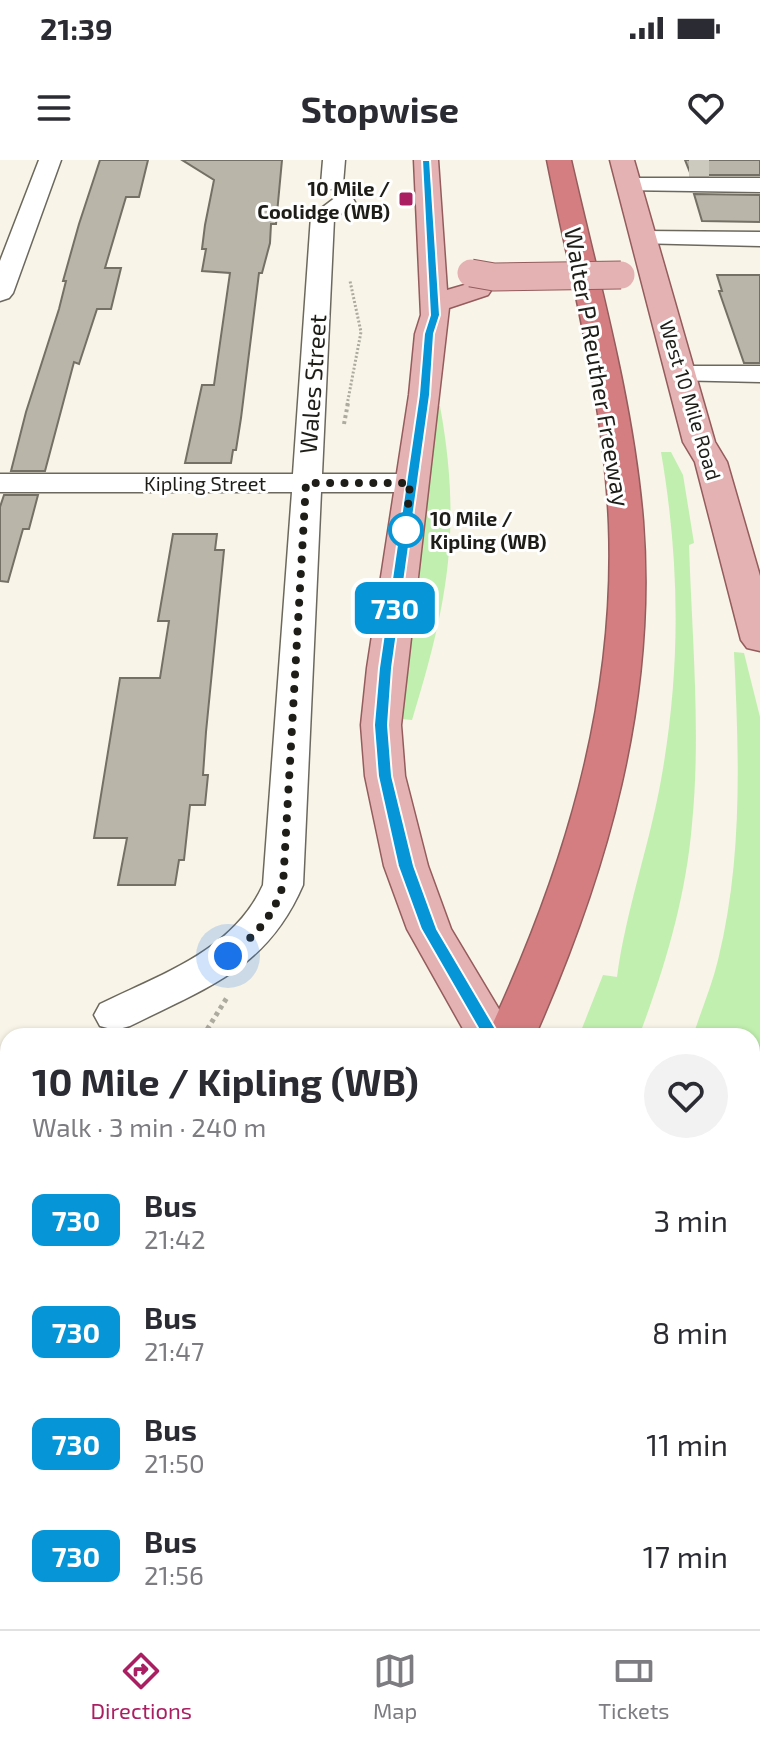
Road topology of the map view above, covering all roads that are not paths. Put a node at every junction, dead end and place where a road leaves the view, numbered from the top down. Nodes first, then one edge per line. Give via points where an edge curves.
1 (50, 160) edge
2 (334, 160) edge
3 (426, 160) edge
4 (437, 160) edge
5 (559, 160) edge
6 (708, 169) tunnel mouth
7 (626, 172) edge
8 (760, 185) edge
9 (760, 239) edge
10 (646, 251) junction
11 (475, 281) junction
12 (624, 286) junction
13 (0, 293) edge
14 (434, 304) junction
15 (760, 374) edge
16 (683, 383) junction
17 (760, 393) edge
18 (699, 442) junction
19 (0, 483) edge
20 (306, 483) junction
21 (410, 483) junction
22 (750, 567) edge
23 (760, 640) edge
24 (115, 1015) dead end
25 (486, 1028) edge
26 (514, 1028) edge

1 - 13 street
2 - 20 street, Wales Street via 338,193 323,216
3 - 14 main road
4 - 11 main road via 447,168 454,260
5 - 26 highway, Walter P Reuther Freeway via 622,477 629,575 619,695 593,814 552,940
6 - 7 street
7 - 8 street
7 - 10 main road, West 10 Mile Road
9 - 10 street
10 - 12 main road
10 - 16 main road, West 10 Mile Road
11 - 12 main road via 587,289
11 - 14 main road
12 - 18 main road via 639,312 666,419
14 - 21 main road
15 - 16 street
16 - 17 street
16 - 18 main road, West 10 Mile Road
18 - 22 main road, West 10 Mile Road
19 - 20 street, Kipling Street
20 - 21 street, Kipling Street
20 - 24 street, Wales Street via 283,885 277,904 256,935 228,956
21 - 25 main road via 381,725 385,776 406,866 429,929
22 - 23 main road, West 10 Mile Road

